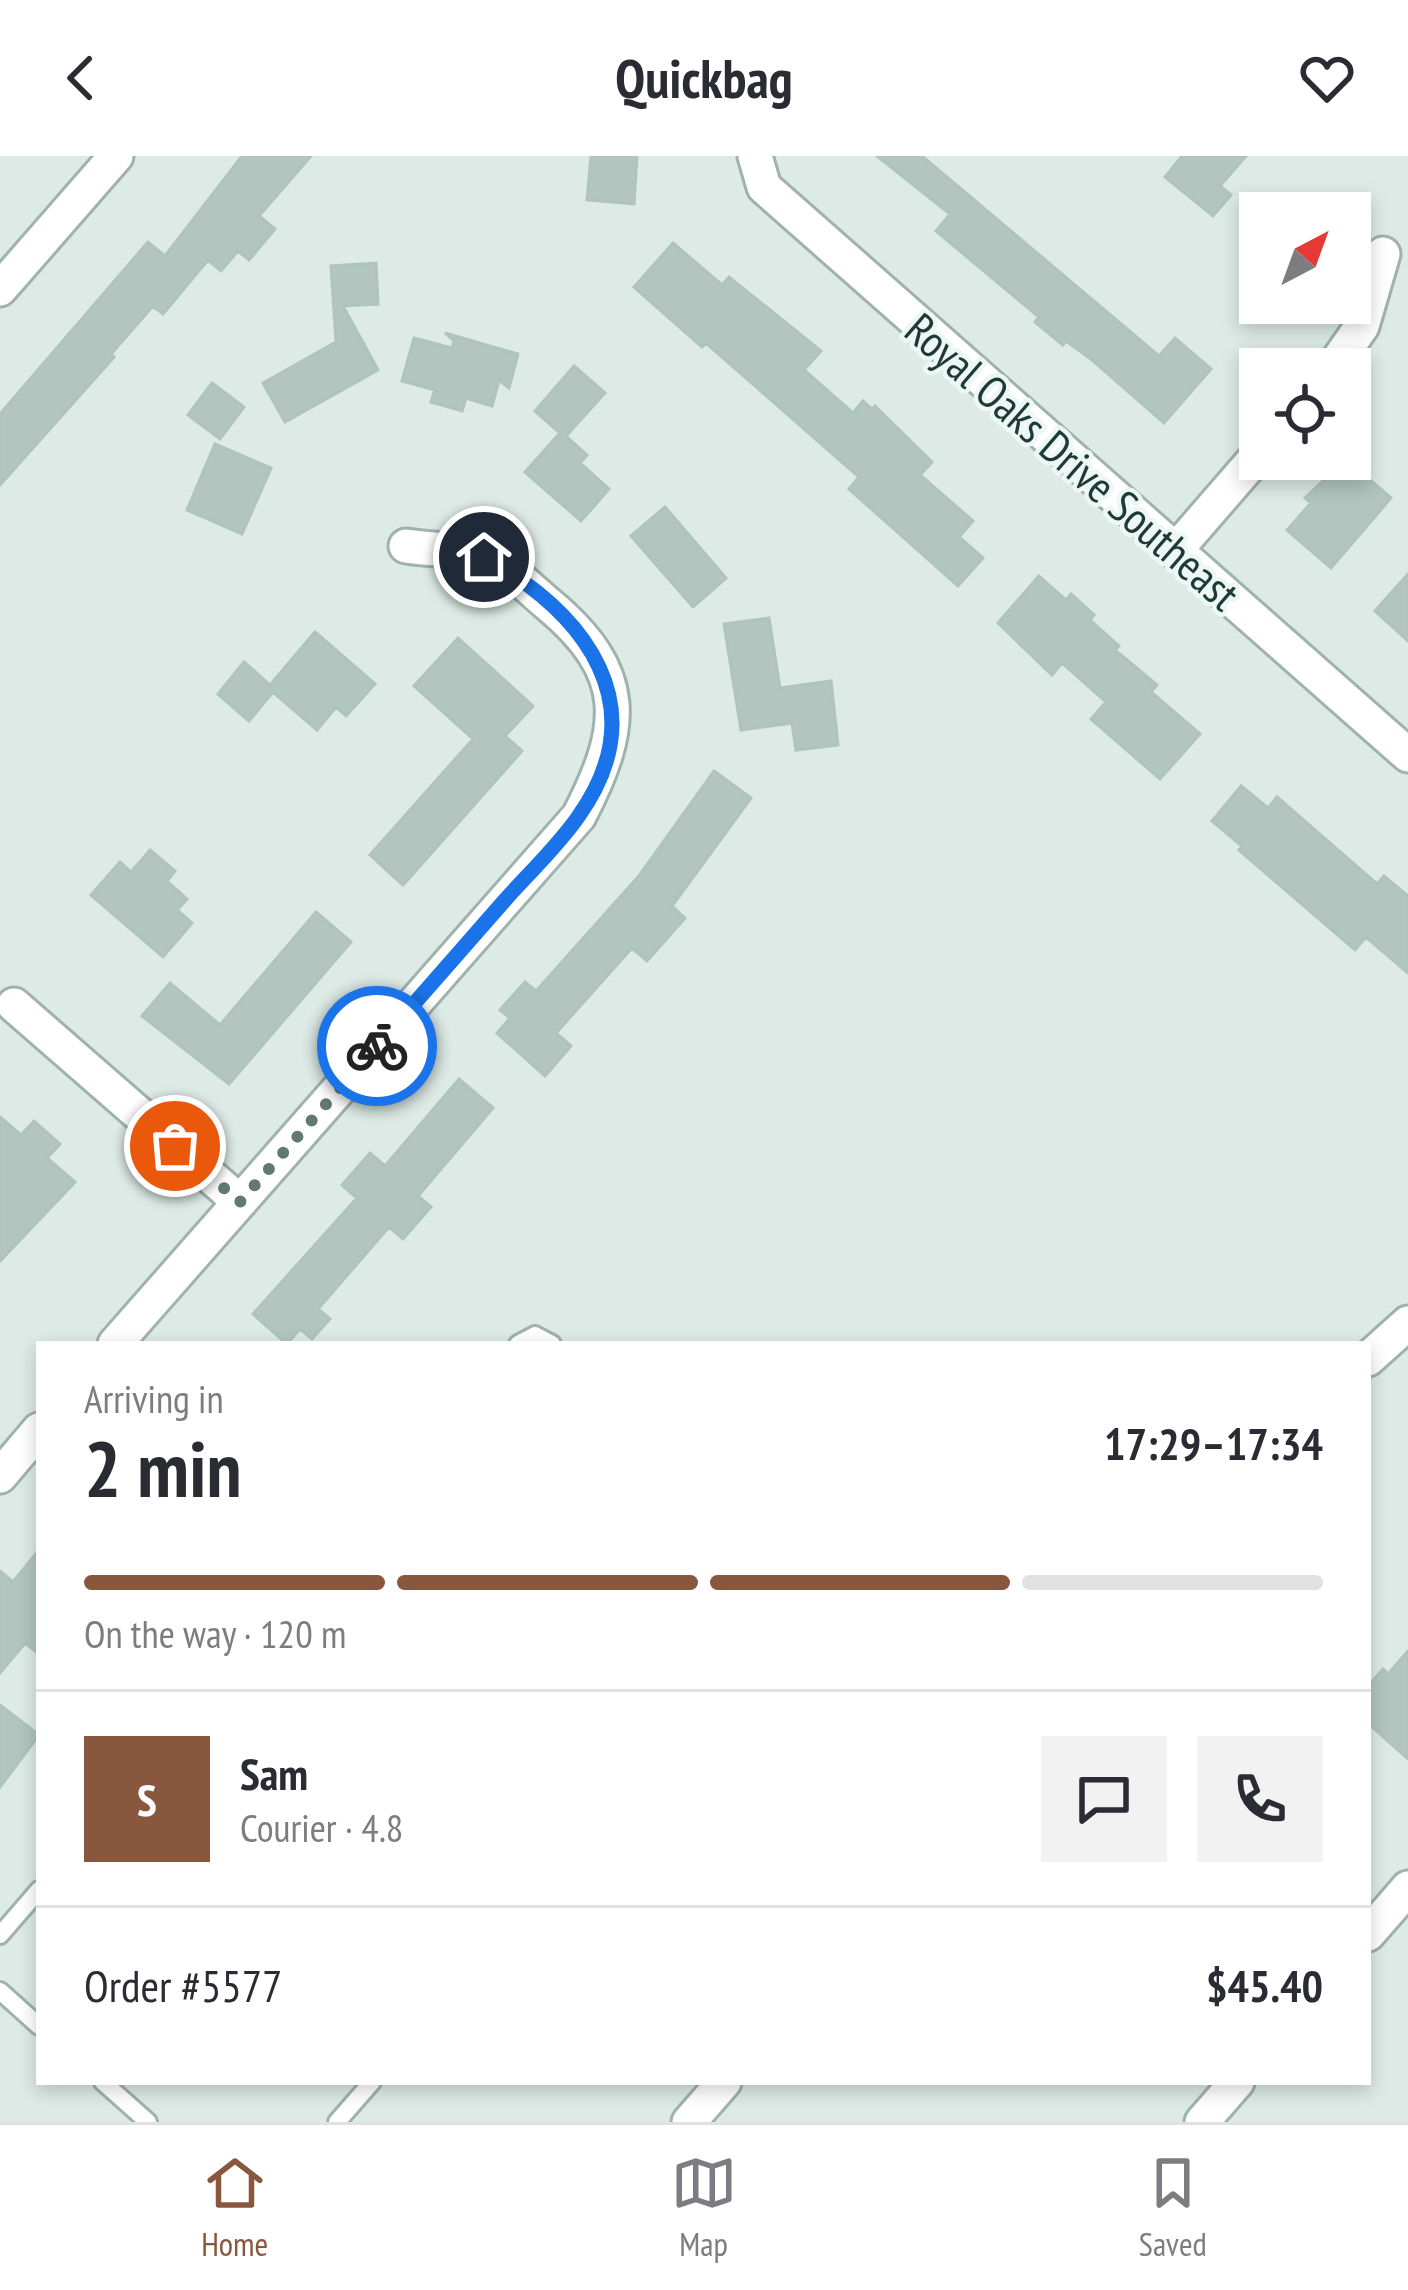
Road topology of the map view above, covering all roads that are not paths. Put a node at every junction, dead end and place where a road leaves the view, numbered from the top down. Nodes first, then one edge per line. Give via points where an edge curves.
1 (116, 156) edge
2 (755, 156) edge
3 (1383, 254) dead end
4 (0, 289) edge
5 (1347, 348) edge
6 (1239, 477) edge
7 (406, 546) dead end
8 (1175, 551) junction
9 (1408, 755) edge
10 (14, 1005) dead end
11 (240, 1202) junction
12 (1404, 1331) edge
13 (118, 1341) edge
14 (1371, 1357) edge
15 (36, 1434) edge
16 (0, 1476) edge
17 (1408, 1888) edge
18 (36, 1893) edge
19 (1371, 1931) edge
20 (0, 1935) edge
21 (0, 1991) edge
22 (36, 2023) edge
23 (106, 2085) edge
24 (369, 2085) edge
25 (721, 2085) edge
26 (1234, 2085) edge
27 (148, 2122) edge
28 (337, 2122) edge
29 (688, 2122) edge
30 (1202, 2122) edge

1 - 4 street
2 - 8 street, Royal Oaks Drive Southeast via 764,187
3 - 5 street via 1362,326
6 - 8 street
7 - 11 street via 484,557 566,618 591,646 614,704 606,765 579,816
8 - 9 street, Royal Oaks Drive Southeast
10 - 11 street
11 - 13 street
12 - 14 street
15 - 16 street
17 - 19 street
18 - 20 lane
21 - 22 lane
23 - 27 lane
24 - 28 lane
25 - 29 street
26 - 30 street

